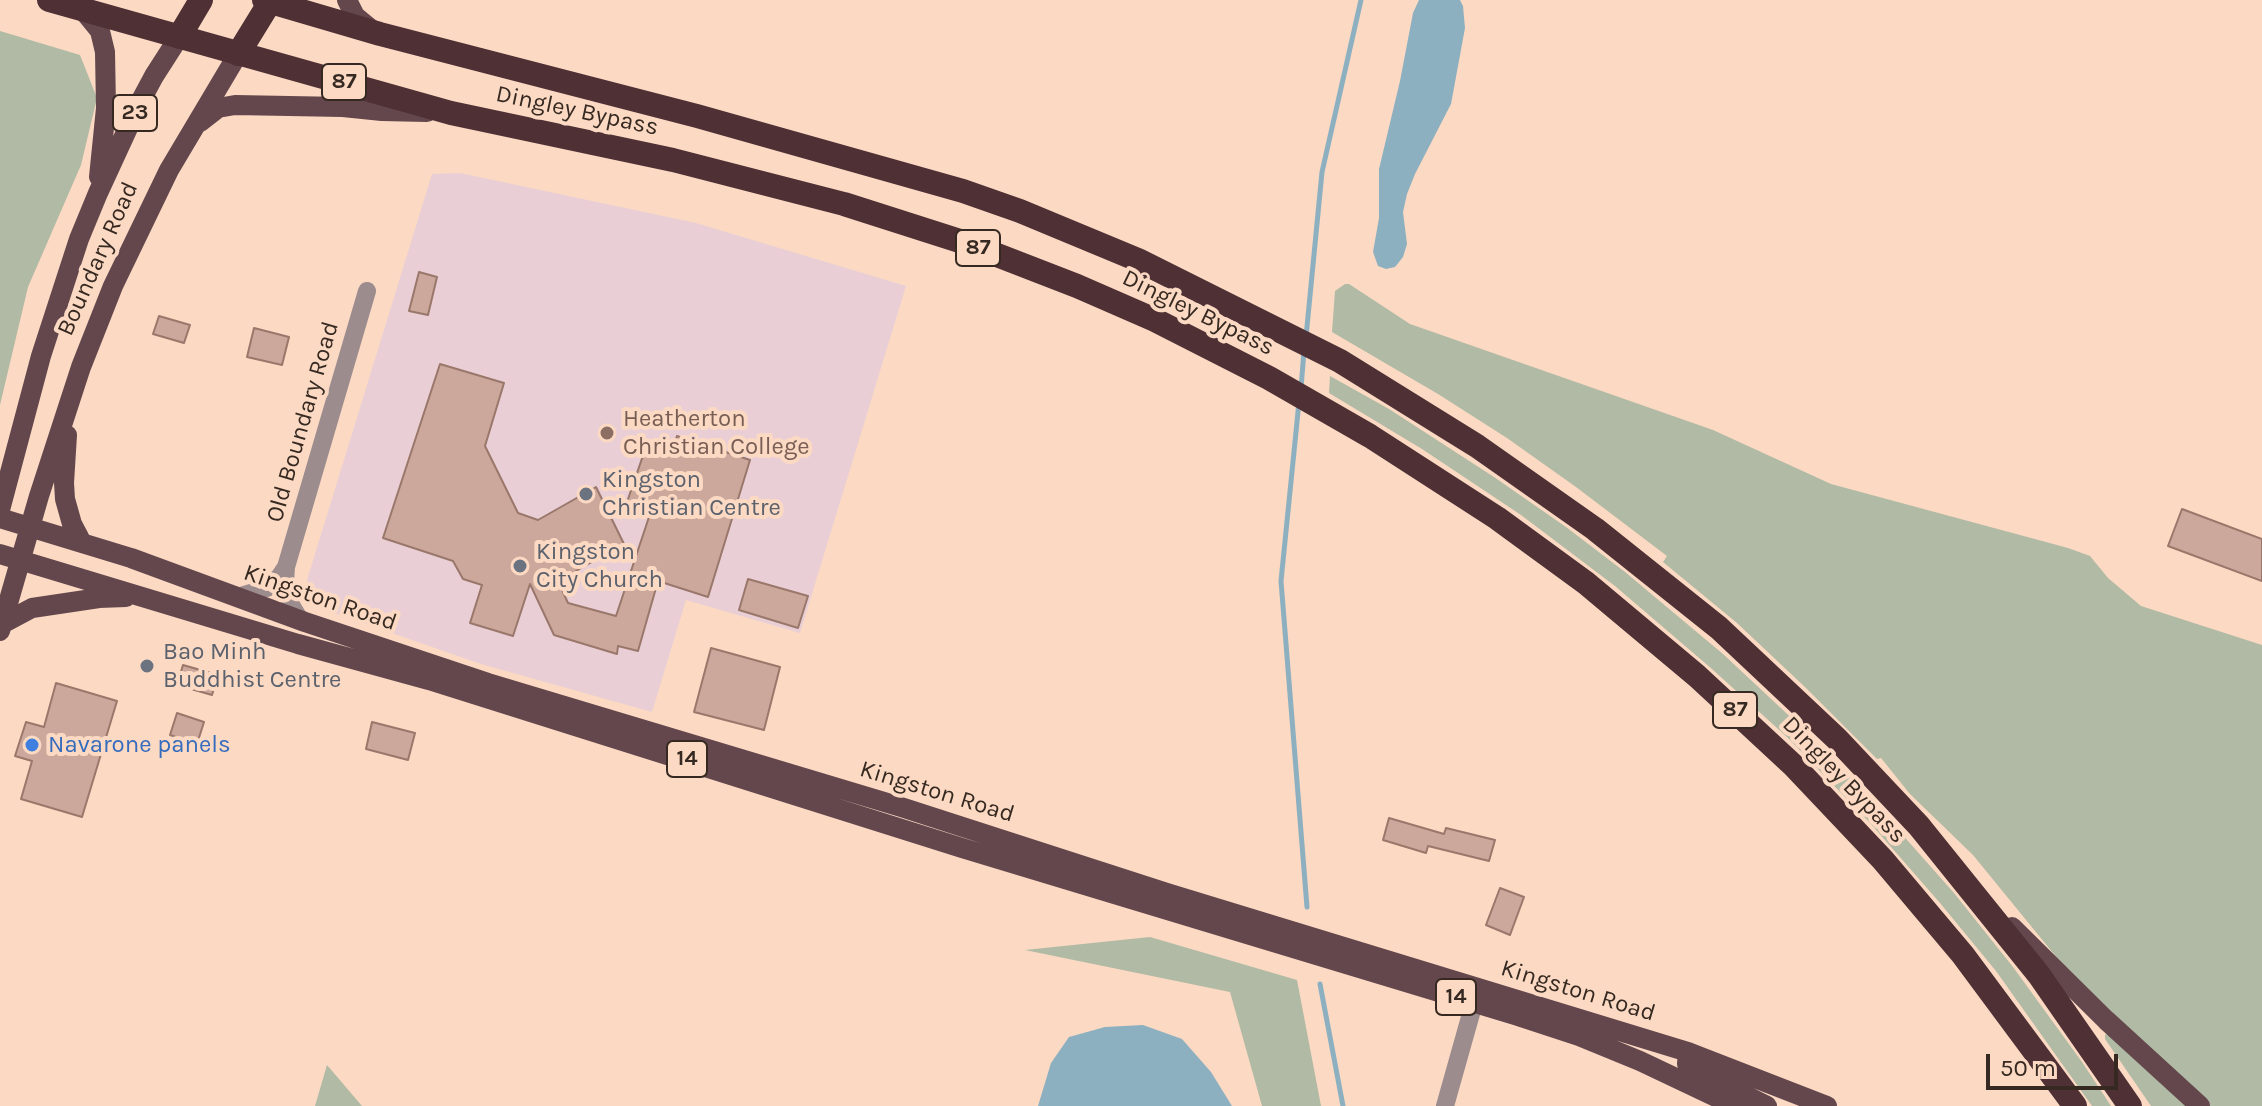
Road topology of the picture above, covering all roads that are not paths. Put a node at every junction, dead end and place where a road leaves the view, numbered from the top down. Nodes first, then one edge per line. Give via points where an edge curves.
1 (49, 0) edge
2 (201, 0) edge
3 (347, 0) edge
4 (268, 1) edge
5 (82, 9) junction
6 (380, 34) junction
7 (179, 37) junction
8 (238, 54) junction
9 (451, 113) junction
10 (189, 133) junction
11 (98, 193) junction
12 (367, 291) dead end
13 (70, 402) junction
14 (15, 455) junction
15 (0, 471) edge
16 (0, 510) edge
17 (0, 518) edge
18 (31, 527) junction
19 (82, 543) junction
20 (0, 554) edge
21 (21, 560) junction
22 (286, 567) junction
23 (237, 597) junction
24 (150, 598) junction
25 (300, 620) junction
26 (1, 628) edge
27 (1957, 874) junction
28 (1476, 995) junction
29 (1688, 1052) junction
30 (2070, 1102) edge
31 (1445, 1106) edge
32 (1735, 1106) edge
33 (1767, 1106) edge
34 (1827, 1106) edge
35 (2130, 1106) edge
36 (2200, 1106) edge

1 - 5 highway, Dingley Bypass / 87
2 - 7 highway, Boundary Road / 23
3 - 6 main road via 358,20
4 - 6 highway, Dingley Bypass / 87
4 - 8 highway, Boundary Road / 23
5 - 7 highway, Dingley Bypass / 87
5 - 11 main road via 100,31 105,52
6 - 27 highway, Dingley Bypass / 87 via 963,191 1138,260 1340,361 1477,446 1595,529 1719,628 1837,739
7 - 8 highway, Dingley Bypass / 87
7 - 11 main road, Boundary Road / 23 via 154,76
8 - 9 highway, Dingley Bypass / 87
8 - 10 main road, Boundary Road / 23
9 - 10 main road via 235,105 211,112
9 - 30 highway, Dingley Bypass / 87 via 673,160 966,243 1155,320 1269,378 1414,463 1545,551 1643,629 1804,776 1963,955
10 - 13 main road, Boundary Road / 23 via 125,260
11 - 14 main road, Boundary Road / 23 via 50,325
12 - 22 street, Old Boundary Road
13 - 18 main road, Boundary Road / 23
13 - 19 main road via 65,499
14 - 15 main road
14 - 16 main road, Boundary Road / 23
17 - 18 main road, 14
18 - 19 main road, Kingston Road / 14
18 - 21 main road, Boundary Road / 23
19 - 23 main road, Kingston Road / 14
20 - 21 main road, 14
21 - 24 main road, Kingston Road / 14
21 - 26 main road, 23
22 - 23 street via 267,588
22 - 25 street, Old Boundary Road via 288,594
23 - 25 main road, Kingston Road / 14
24 - 26 main road via 44,605 28,609
24 - 28 main road, Kingston Road / 14 via 962,848
25 - 28 main road, Kingston Road / 14 via 488,683 901,807
27 - 35 highway, Dingley Bypass / 87 via 2039,975
27 - 36 main road
28 - 29 main road, Kingston Road / 14
28 - 31 street
28 - 32 main road, Kingston Road / 14
29 - 33 main road via 1690,1068
29 - 34 main road, Kingston Road / 14

